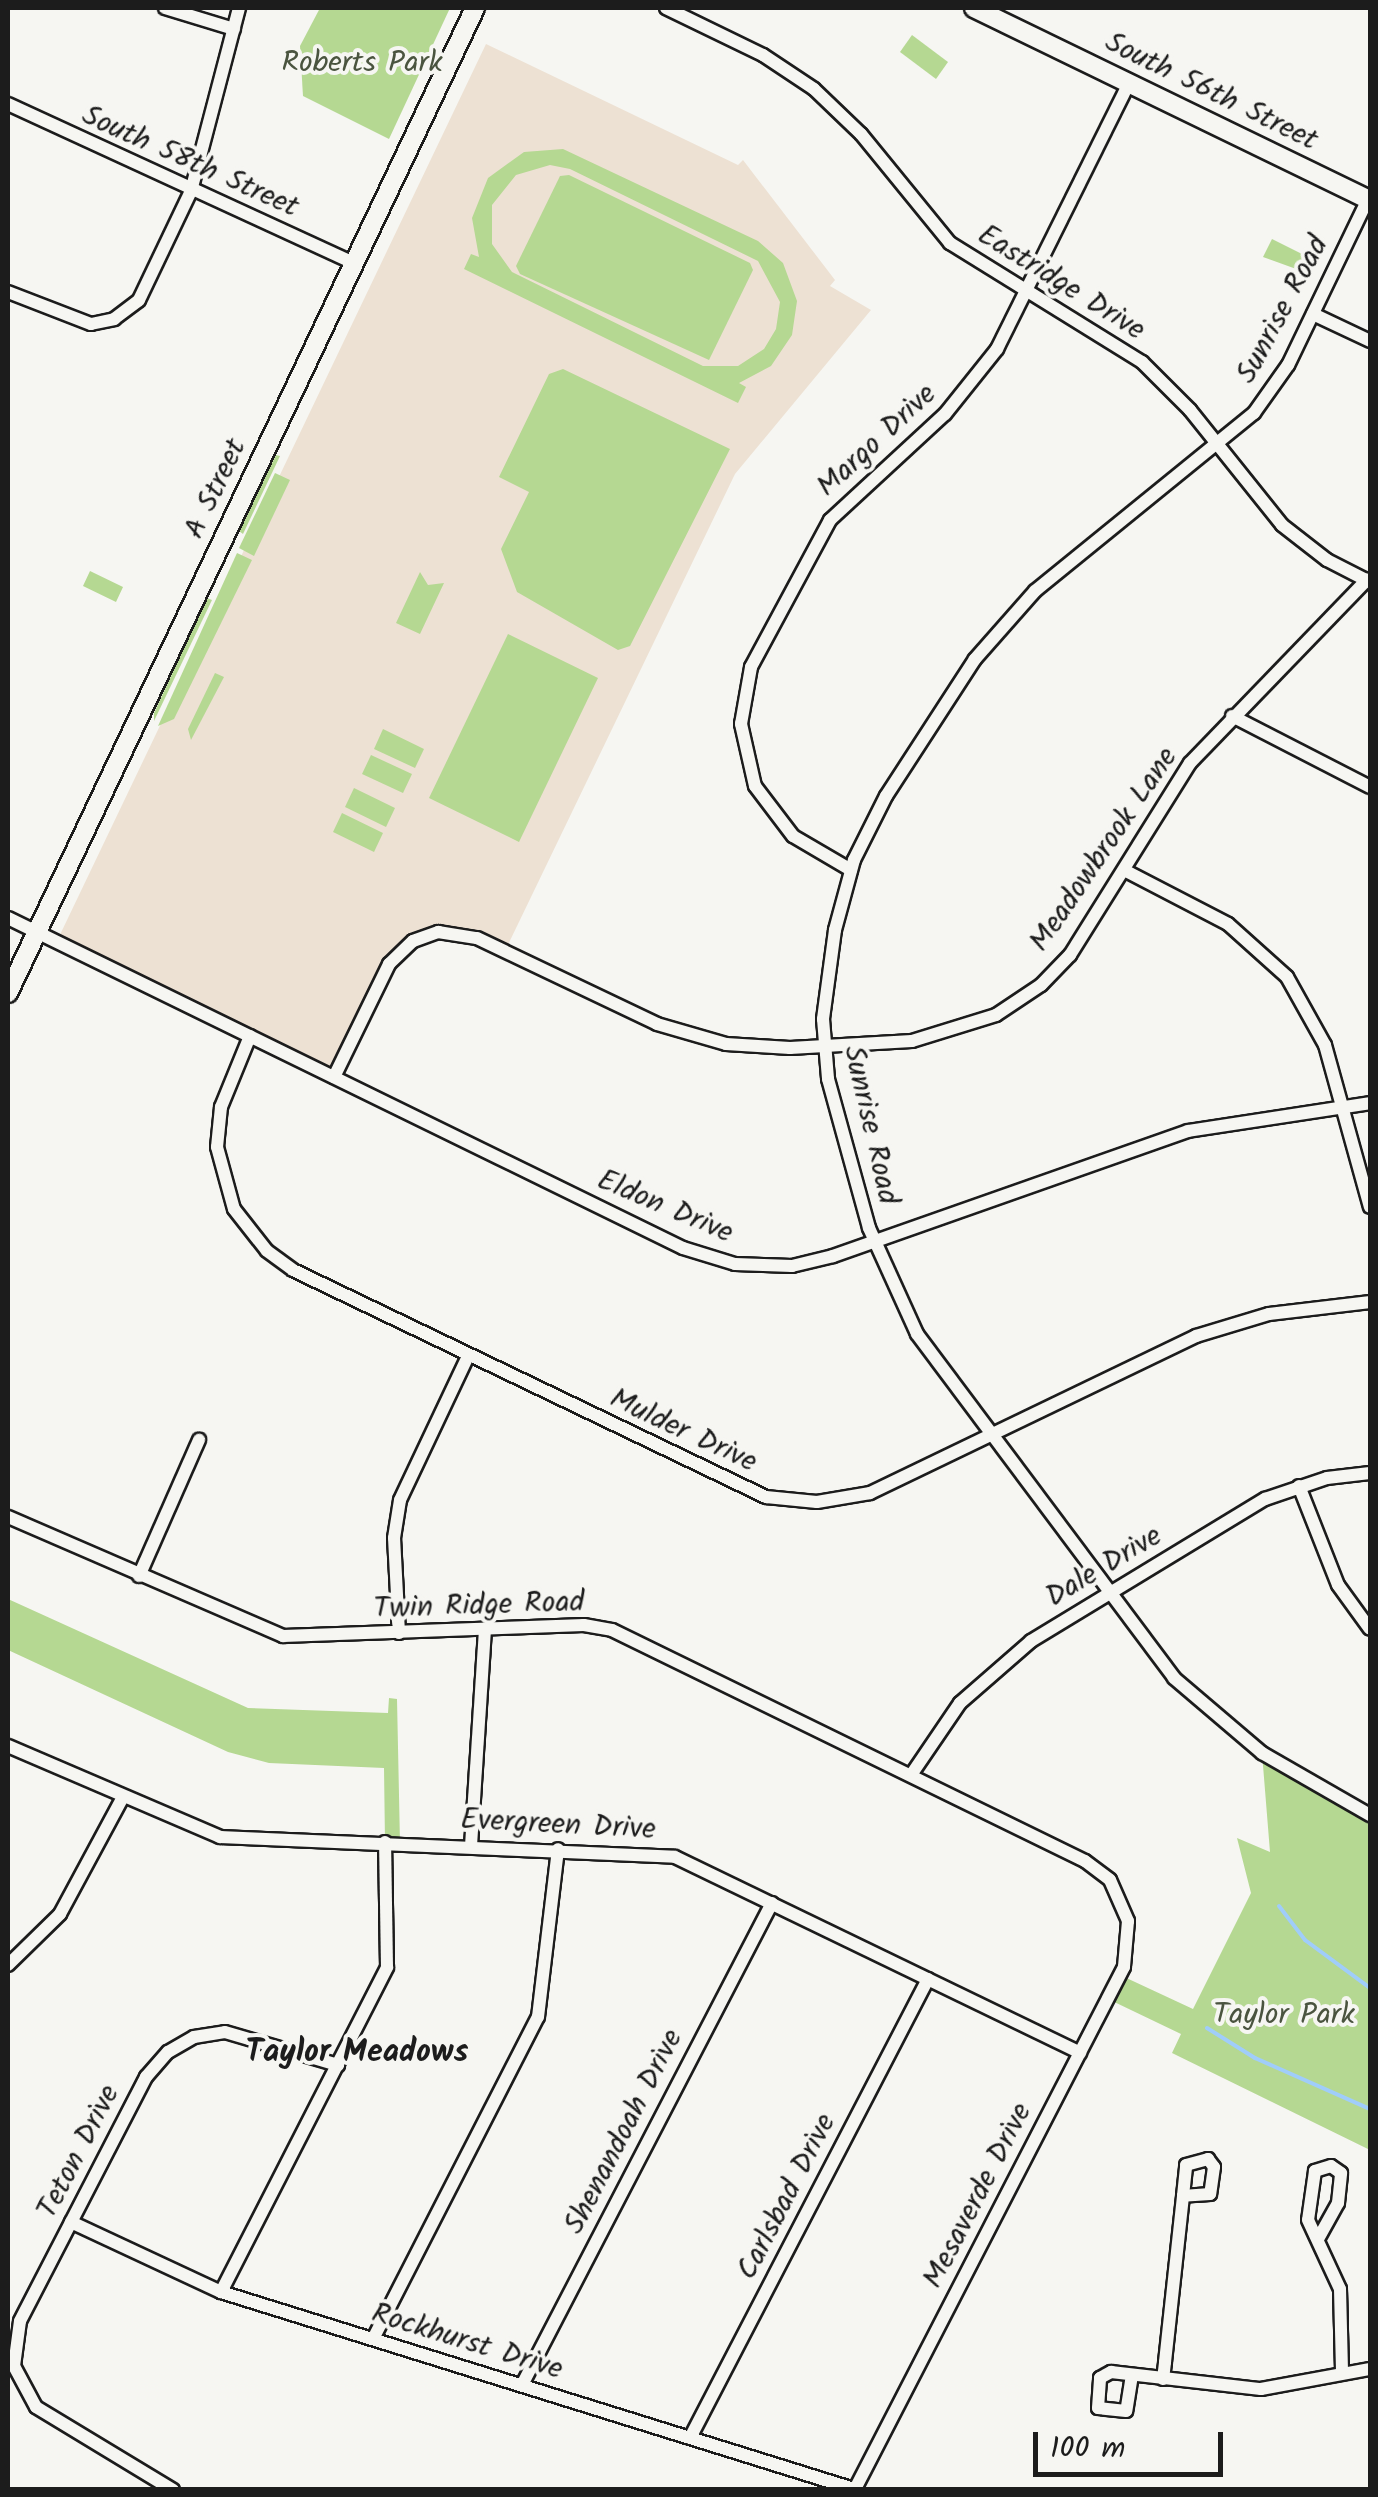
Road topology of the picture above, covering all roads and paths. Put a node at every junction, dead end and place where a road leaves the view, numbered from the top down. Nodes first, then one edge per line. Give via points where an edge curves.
1 (166, 8) edge
2 (240, 8) edge
3 (475, 8) edge
4 (666, 8) edge
5 (974, 8) edge
6 (234, 29) junction
7 (1129, 84) junction
8 (8, 104) edge
9 (191, 191) junction
10 (1370, 200) edge
11 (354, 263) junction
12 (8, 292) edge
13 (1026, 292) junction
14 (1313, 314) junction
15 (1370, 341) edge
16 (1220, 446) junction
17 (1369, 581) edge
18 (1232, 716) junction
19 (1370, 787) edge
20 (851, 870) junction
21 (1124, 870) junction
22 (8, 918) edge
23 (36, 932) junction
24 (8, 993) edge
25 (250, 1036) junction
26 (824, 1046) junction
27 (334, 1076) junction
28 (1370, 1103) edge
29 (1342, 1105) junction
30 (1370, 1207) edge
31 (873, 1242) junction
32 (1370, 1302) edge
33 (468, 1356) junction
34 (991, 1436) junction
35 (199, 1440) dead end
36 (1370, 1474) edge
37 (1298, 1486) junction
38 (8, 1517) edge
39 (139, 1576) junction
40 (1108, 1594) junction
41 (485, 1629) junction
42 (1370, 1629) edge
43 (399, 1633) junction
44 (8, 1746) edge
45 (912, 1776) junction
46 (123, 1796) junction
47 (1370, 1815) edge
48 (385, 1842) junction
49 (471, 1846) junction
50 (558, 1849) junction
51 (772, 1902) junction
52 (1128, 1921) joint
53 (8, 1965) edge
54 (928, 1979) junction
55 (1080, 2053) junction
56 (338, 2065) junction
57 (1182, 2196) dead end
58 (71, 2222) junction
59 (1318, 2239) junction
60 (221, 2292) junction
61 (372, 2339) junction
62 (1370, 2369) edge
63 (1342, 2371) junction
64 (1132, 2375) dead end
65 (1162, 2379) junction
66 (522, 2385) junction
67 (690, 2438) junction
68 (856, 2489) edge
69 (173, 2490) edge

1 - 6 street
2 - 6 street
3 - 11 main road, A Street
4 - 13 street, Eastridge Drive via 814,89 861,134 939,233
5 - 7 main road, South 56th Street
6 - 9 street
7 - 10 main road, South 56th Street
7 - 13 street, Margo Drive
8 - 9 street, South 58th Street
9 - 11 street, South 58th Street
9 - 12 street via 143,294 124,314 79,322
10 - 14 street, Sunrise Road
11 - 23 main road, A Street
13 - 16 street, Eastridge Drive via 1132,355
13 - 20 street, Margo Drive via 976,379 861,485 821,532 748,677 741,724 755,786 793,836
14 - 15 street
14 - 16 street, Sunrise Road via 1274,387
16 - 17 street, Eastridge Drive via 1282,525 1326,560
16 - 20 street, Sunrise Road via 1009,616 886,796
17 - 18 street, Meadowbrook Lane
18 - 19 street
18 - 21 street, Meadowbrook Lane via 1173,786
20 - 26 street, Sunrise Road via 830,960
21 - 26 street, Meadowbrook Lane via 1070,956 1018,1002 932,1038
21 - 29 street via 1228,924 1271,959 1316,1023
22 - 23 street, Eldon Drive
23 - 24 main road, A Street
23 - 25 street, Eldon Drive
25 - 27 street, Eldon Drive
25 - 33 street, Mulder Drive via 225,1092 217,1134 222,1179 244,1226 293,1270
26 - 27 street, Meadowbrook Lane via 757,1048 693,1036 478,938 446,932 414,941 388,964
26 - 31 street, Sunrise Road via 834,1110
27 - 31 street, Eldon Drive via 705,1257 792,1266
28 - 29 street, Eldon Drive
29 - 30 street
29 - 31 street, Eldon Drive via 1164,1138
31 - 34 street, Sunrise Road via 907,1319
32 - 34 street, Mulder Drive via 1288,1311 1212,1330
33 - 34 street, Mulder Drive via 736,1486 778,1499 861,1496
33 - 43 street via 400,1500 394,1538
34 - 40 street, Sunrise Road
35 - 39 street
36 - 37 street, Dale Drive
37 - 40 street, Dale Drive via 1265,1499
37 - 42 street via 1338,1584
38 - 39 street, Twin Ridge Road
39 - 43 street, Twin Ridge Road via 274,1634
40 - 45 street, Dale Drive via 986,1676 949,1716
40 - 47 street, Sunrise Road via 1209,1712 1286,1770
41 - 43 street, Twin Ridge Road
41 - 45 street, Twin Ridge Road via 612,1630
41 - 49 street
44 - 46 street, Evergreen Drive
45 - 52 street, Twin Ridge Road via 1092,1864 1115,1886
46 - 48 street, Evergreen Drive via 220,1837
46 - 53 street via 60,1914
48 - 49 street, Evergreen Drive
48 - 56 street via 390,1958
49 - 50 street, Evergreen Drive
50 - 51 street, Evergreen Drive via 666,1854
50 - 61 street via 538,2017
51 - 54 street, Evergreen Drive
51 - 66 street, Shenandoah Drive
52 - 55 street, Mesaverde Drive via 1124,1967
54 - 55 street, Evergreen Drive
54 - 67 street, Carlsbad Drive
55 - 68 street, Mesaverde Drive
56 - 58 street, Teton Drive via 234,2033 202,2035 176,2046 146,2077
56 - 60 street
57 - 65 street
58 - 60 street, Rockhurst Drive
58 - 69 street, Teton Drive via 16,2332 18,2382 43,2412
59 - 59 street via 1309,2227 1311,2180 1320,2167 1331,2166 1341,2173 1338,2203
59 - 63 street via 1340,2289
60 - 61 street, Rockhurst Drive
61 - 66 street, Rockhurst Drive
62 - 63 street
63 - 65 street via 1261,2389
64 - 65 street
66 - 67 street, Rockhurst Drive
67 - 68 street, Rockhurst Drive

